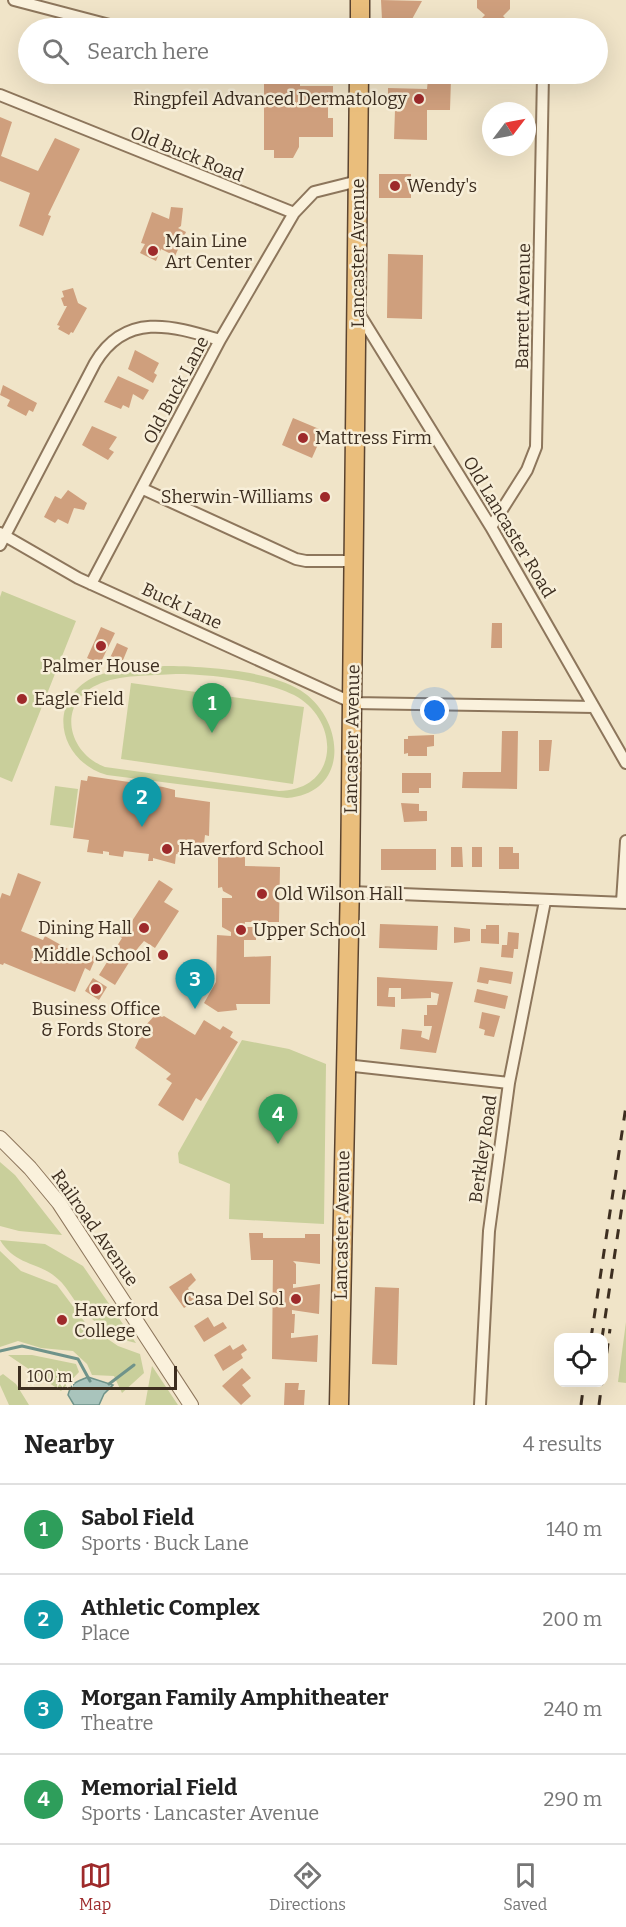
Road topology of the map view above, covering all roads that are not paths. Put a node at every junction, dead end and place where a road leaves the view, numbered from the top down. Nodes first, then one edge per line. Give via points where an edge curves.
1 (14, 0) edge
2 (360, 0) edge
3 (83, 18) edge
4 (360, 18) edge
5 (359, 84) edge
6 (543, 84) edge
7 (0, 94) edge
8 (358, 182) junction
9 (294, 213) junction
10 (358, 312) junction
11 (220, 340) junction
12 (143, 489) junction
13 (491, 527) junction
14 (1, 538) edge
15 (354, 561) junction
16 (91, 584) junction
17 (353, 703) junction
18 (594, 706) junction
19 (626, 763) edge
20 (626, 841) edge
21 (350, 892) junction
22 (545, 901) junction
23 (624, 903) edge
24 (345, 1065) junction
25 (509, 1083) junction
26 (0, 1138) edge
27 (191, 1405) edge
28 (339, 1405) edge
29 (480, 1405) edge

1 - 3 street
2 - 4 highway
5 - 8 highway, Lancaster Avenue
6 - 13 street, Barrett Avenue via 536,447 527,470
7 - 9 street, Old Buck Road
8 - 9 street via 314,192
8 - 10 highway, Lancaster Avenue
9 - 11 street, Old Buck Lane
10 - 13 street, Old Lancaster Road
10 - 15 highway, Lancaster Avenue
11 - 12 street, Old Buck Lane
11 - 14 street via 156,325 139,328 108,346 95,363
12 - 15 street via 296,559
12 - 16 street, Old Buck Lane
13 - 18 street, Old Lancaster Road
14 - 16 street, Buck Lane
15 - 17 highway, Lancaster Avenue
16 - 17 street, Buck Lane
17 - 18 street
17 - 21 highway, Lancaster Avenue
18 - 19 street, Old Lancaster Road
20 - 23 street
21 - 22 street
21 - 24 highway, Lancaster Avenue
22 - 23 street
22 - 25 street, Berkley Road
24 - 25 street
24 - 28 highway, Lancaster Avenue
25 - 29 street, Berkley Road via 489,1231
26 - 27 street, Railroad Avenue via 58,1203

